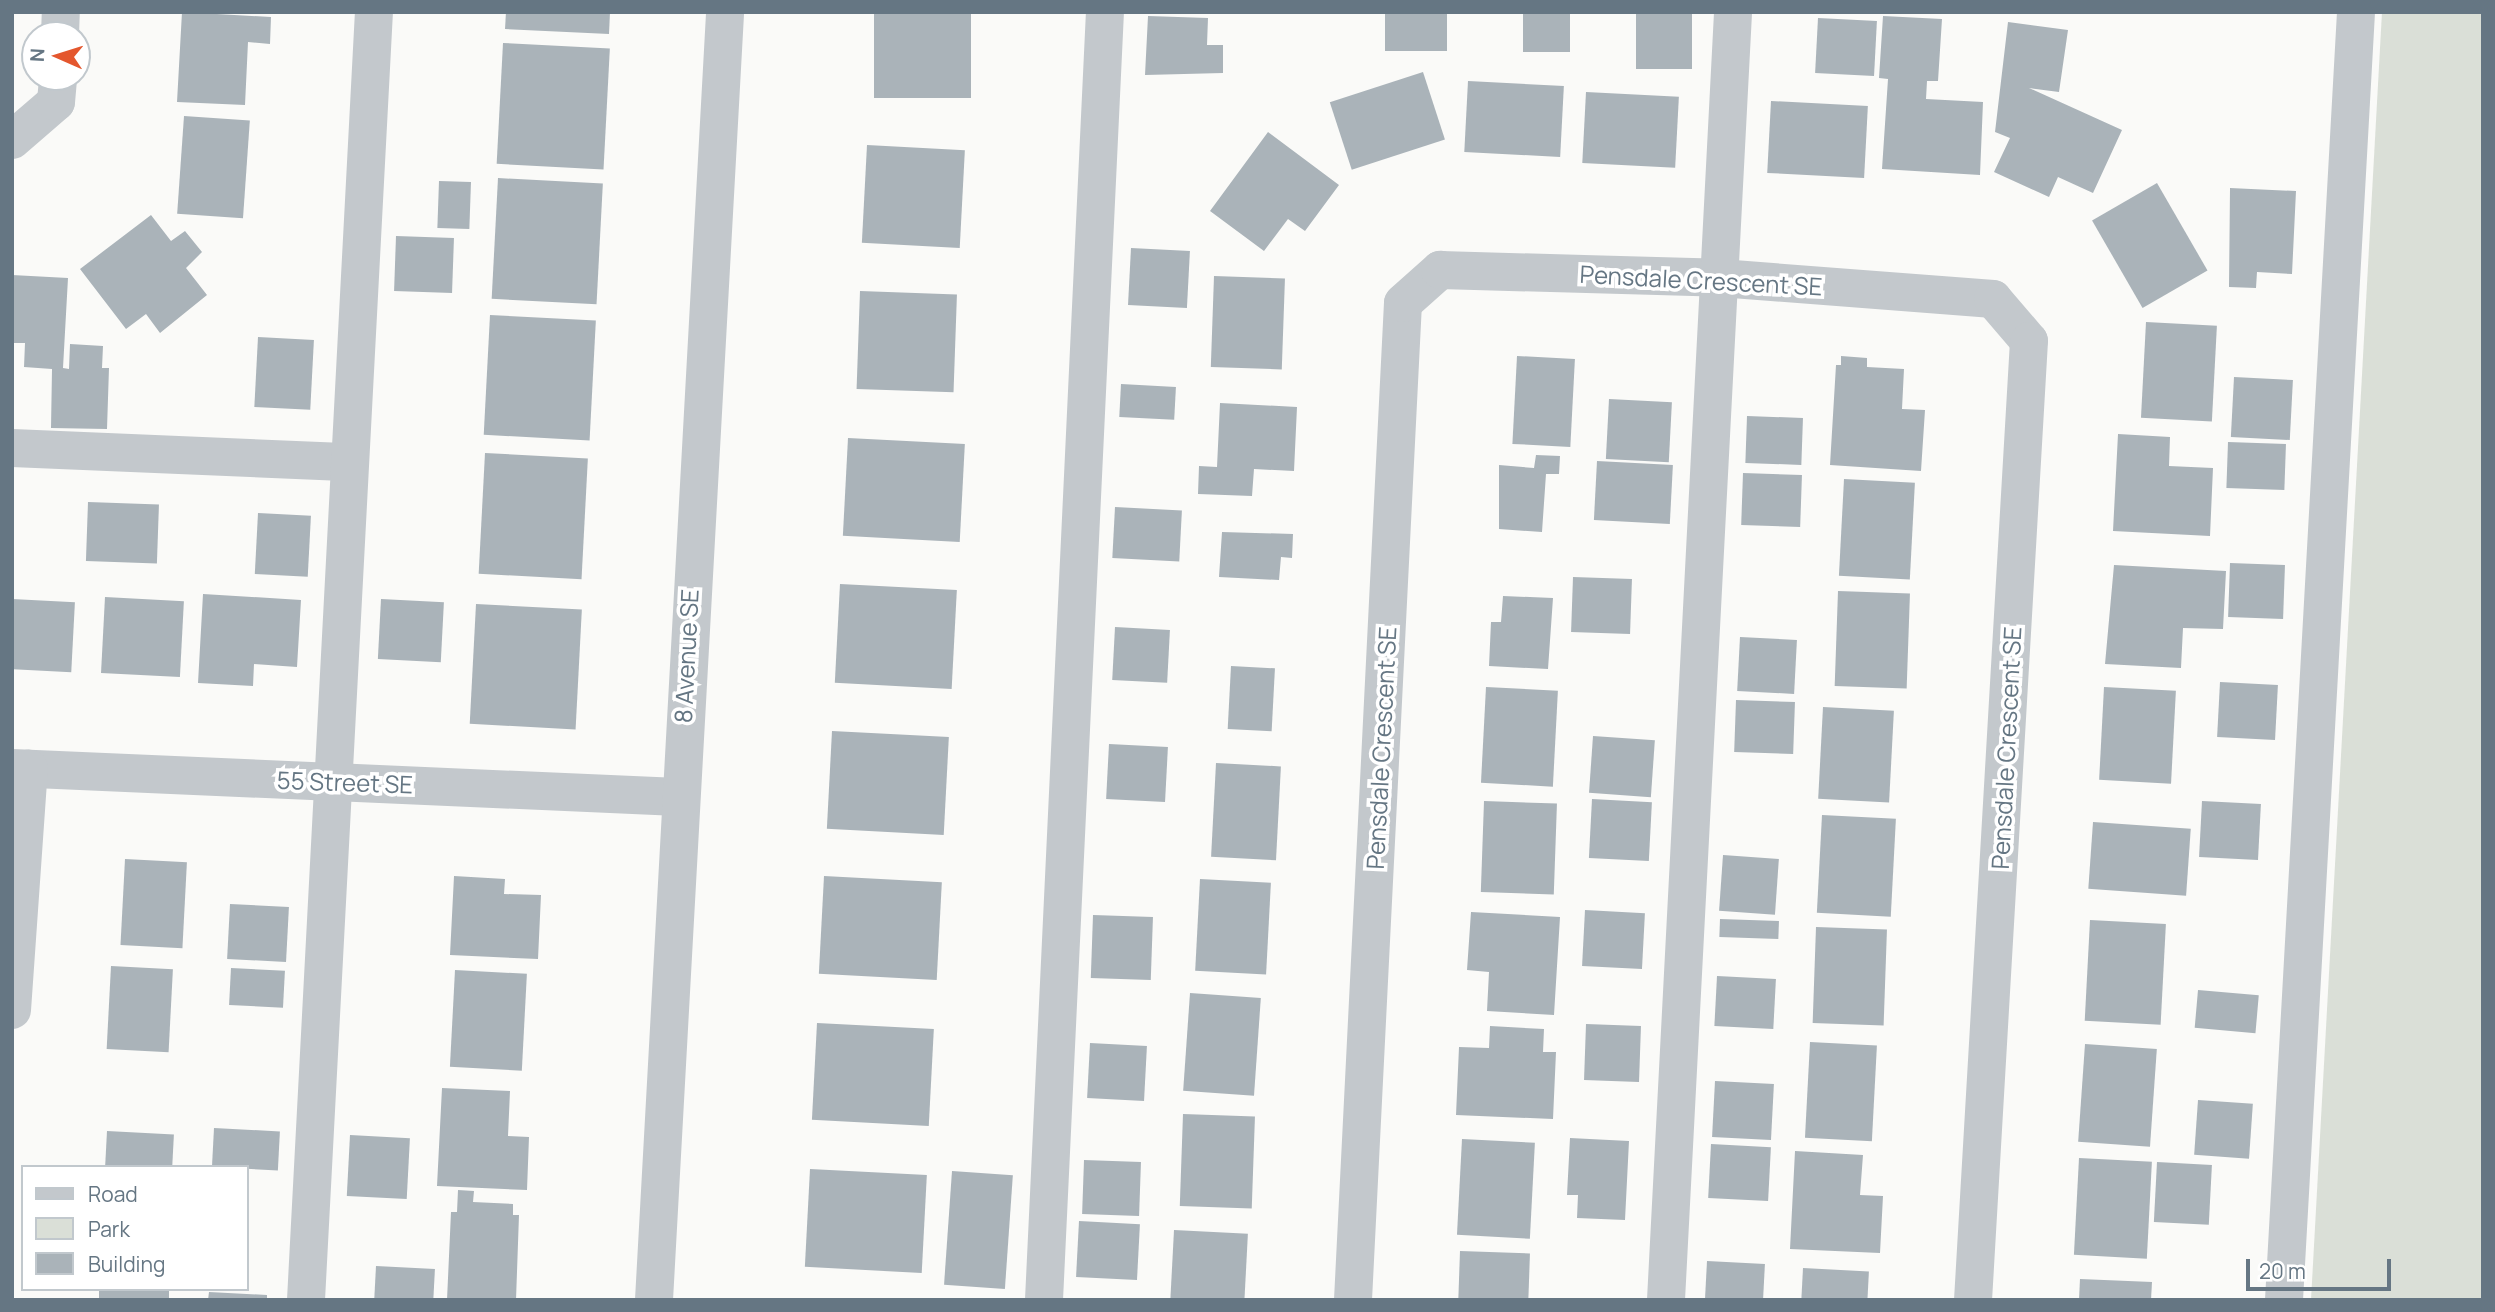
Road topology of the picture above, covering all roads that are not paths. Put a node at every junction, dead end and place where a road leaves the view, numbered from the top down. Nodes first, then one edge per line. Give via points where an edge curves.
1 (374, 12) edge
2 (726, 12) edge
3 (1105, 12) edge
4 (1733, 12) edge
5 (2356, 12) edge
6 (57, 91) edge
7 (12, 140) edge
8 (1720, 278) junction
9 (12, 447) edge
10 (349, 462) junction
11 (21, 769) edge
12 (333, 781) junction
13 (678, 797) junction
14 (12, 1010) edge
15 (306, 1300) edge
16 (653, 1300) edge
17 (1044, 1300) edge
18 (1353, 1300) edge
19 (1666, 1300) edge
20 (1973, 1300) edge
21 (2284, 1300) edge

1 - 10 street
2 - 13 street, 8 Avenue SE
3 - 17 street
4 - 8 street
5 - 21 street
6 - 7 street via 56,102
8 - 18 street, Pensdale Crescent SE via 1440,270 1404,303
8 - 19 street
8 - 20 street, Pensdale Crescent SE via 1993,299 2029,341
9 - 10 street
10 - 12 street
11 - 12 street, 55 Street SE
11 - 14 street
12 - 13 street, 55 Street SE
12 - 15 street
13 - 16 street, 8 Avenue SE

